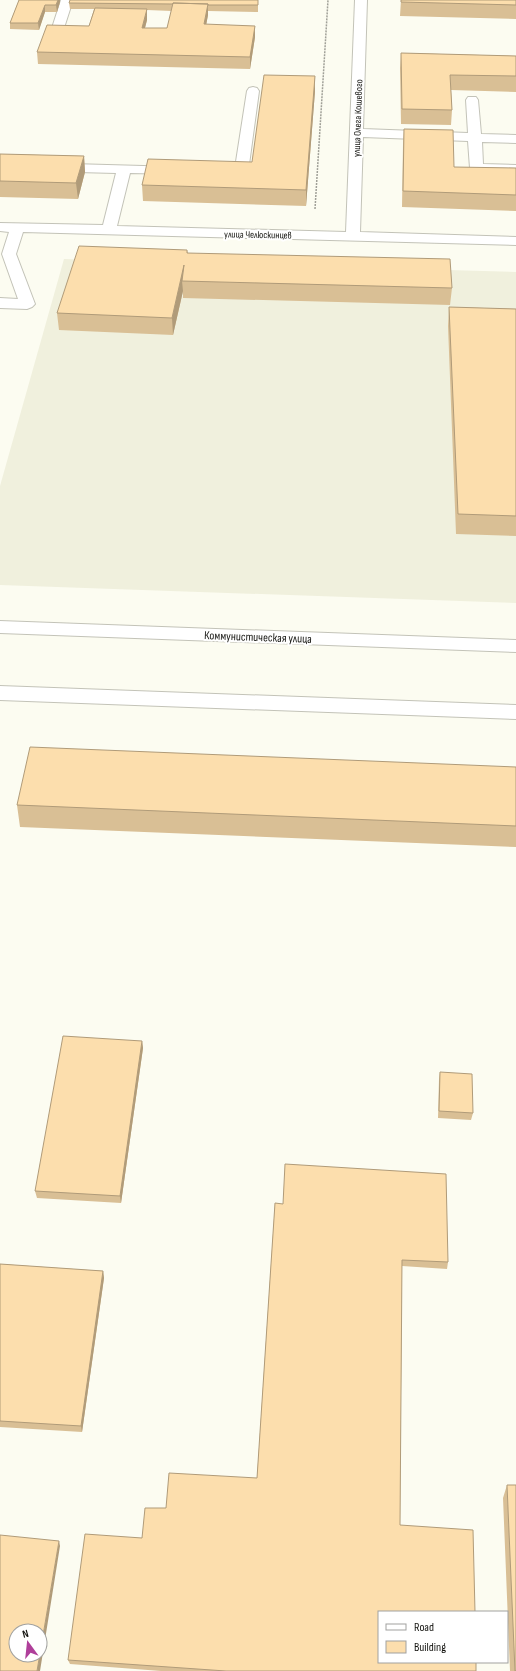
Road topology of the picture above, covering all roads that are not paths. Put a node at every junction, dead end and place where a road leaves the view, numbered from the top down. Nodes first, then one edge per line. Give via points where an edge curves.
1 (67, 0) edge
2 (361, 0) edge
3 (57, 31) edge
4 (253, 91) dead end
5 (472, 100) dead end
6 (356, 133) junction
7 (475, 137) junction
8 (516, 138) edge
9 (0, 166) edge
10 (124, 169) junction
11 (516, 169) edge
12 (187, 171) edge
13 (210, 171) edge
14 (0, 227) edge
15 (17, 228) junction
16 (109, 230) junction
17 (353, 237) junction
18 (516, 241) edge
19 (0, 303) edge
20 (0, 627) edge
21 (516, 646) edge
22 (0, 692) edge
23 (516, 712) edge

1 - 3 street
2 - 6 street, улица Олега Кошевого
4 - 13 street via 241,172
5 - 7 street
6 - 7 street
6 - 17 street, улица Олега Кошевого
7 - 8 street
7 - 11 street via 477,168
9 - 10 street
10 - 12 street
10 - 16 street
14 - 15 street, улица Челюскинцев
15 - 16 street, улица Челюскинцев
15 - 19 street via 9,254 28,304
16 - 17 street, улица Челюскинцев
17 - 18 street, улица Челюскинцев
20 - 21 street, Коммунистическая улица
22 - 23 street

